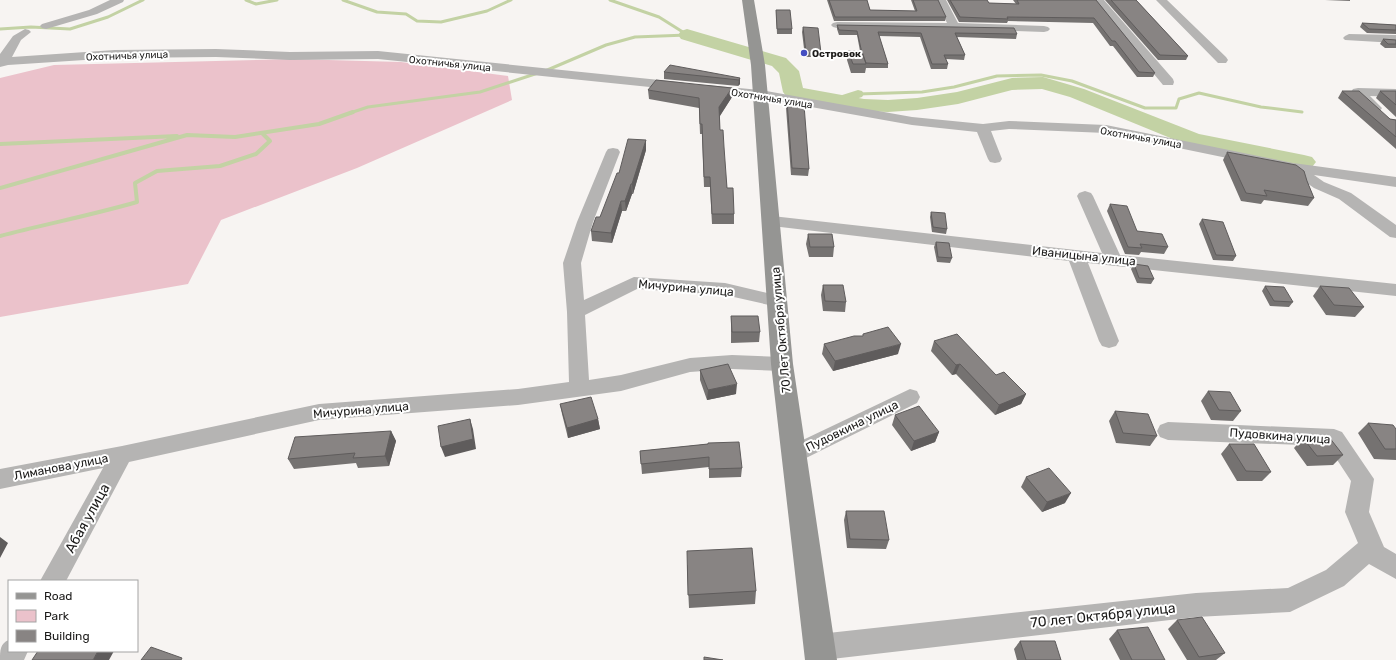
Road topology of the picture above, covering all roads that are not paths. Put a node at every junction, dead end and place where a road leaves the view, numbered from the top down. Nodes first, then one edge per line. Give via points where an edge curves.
1 (119, 0) edge
2 (748, 0) edge
3 (941, 0) edge
4 (1098, 0) edge
5 (1161, 0) edge
6 (837, 25) edge
7 (46, 26) dead end
8 (954, 26) junction
9 (1044, 29) dead end
10 (25, 32) dead end
11 (1349, 38) dead end
12 (1396, 39) edge
13 (1222, 60) dead end
14 (4, 62) edge
15 (1168, 82) dead end
16 (1396, 93) edge
17 (760, 94) junction
18 (1386, 117) edge
19 (983, 128) junction
20 (613, 152) dead end
21 (995, 159) dead end
22 (1294, 167) junction
23 (1396, 182) edge
24 (1085, 196) dead end
25 (772, 221) junction
26 (1396, 233) edge
27 (1076, 255) junction
28 (1113, 259) junction
29 (1396, 290) edge
30 (778, 301) junction
31 (576, 312) junction
32 (1109, 341) dead end
33 (782, 364) junction
34 (578, 389) junction
35 (910, 397) dead end
36 (1168, 431) dead end
37 (794, 454) junction
38 (122, 455) junction
39 (0, 479) edge
40 (1372, 546) junction
41 (1396, 567) edge
42 (54, 580) edge
43 (820, 654) edge

1 - 7 street via 93,12
2 - 17 street, 70 Лет Октября улица via 757,54
3 - 8 street
4 - 15 street
5 - 13 street
6 - 8 street
8 - 9 street
10 - 14 street via 17,38
11 - 12 street
14 - 17 street, Охотничья улица via 115,54 378,55
16 - 18 street via 1358,92
17 - 19 street, Охотничья улица via 912,121
17 - 25 street, 70 Лет Октября улица
19 - 21 street
19 - 22 street, Охотничья улица via 1008,125 1106,129
20 - 31 street via 585,222 572,263
22 - 23 street, Охотничья улица
22 - 26 street via 1319,185 1345,196
24 - 28 street
25 - 27 street, Иваницына улица
25 - 30 street, 70 Лет Октября улица
27 - 28 street, Иваницына улица
27 - 32 street
28 - 29 street, Иваницына улица
30 - 31 street, Мичурина улица via 725,289 634,283
30 - 33 street, 70 Лет Октября улица
31 - 34 street
33 - 34 street, Мичурина улица via 732,362 690,365 621,383
33 - 37 street, 70 Лет Октября улица
34 - 38 street, Мичурина улица via 518,397 319,412
35 - 37 street, Пудовкина улица
36 - 40 street, Пудовкина улица via 1334,438 1363,479 1357,512
37 - 43 street, 70 Лет Октября улица
38 - 39 street, Лиманова улица
38 - 42 street, Абая улица
40 - 41 street, Пудовкина улица via 1375,555
40 - 43 street, 70 лет Октября улица via 1335,578 1290,600 1196,605

